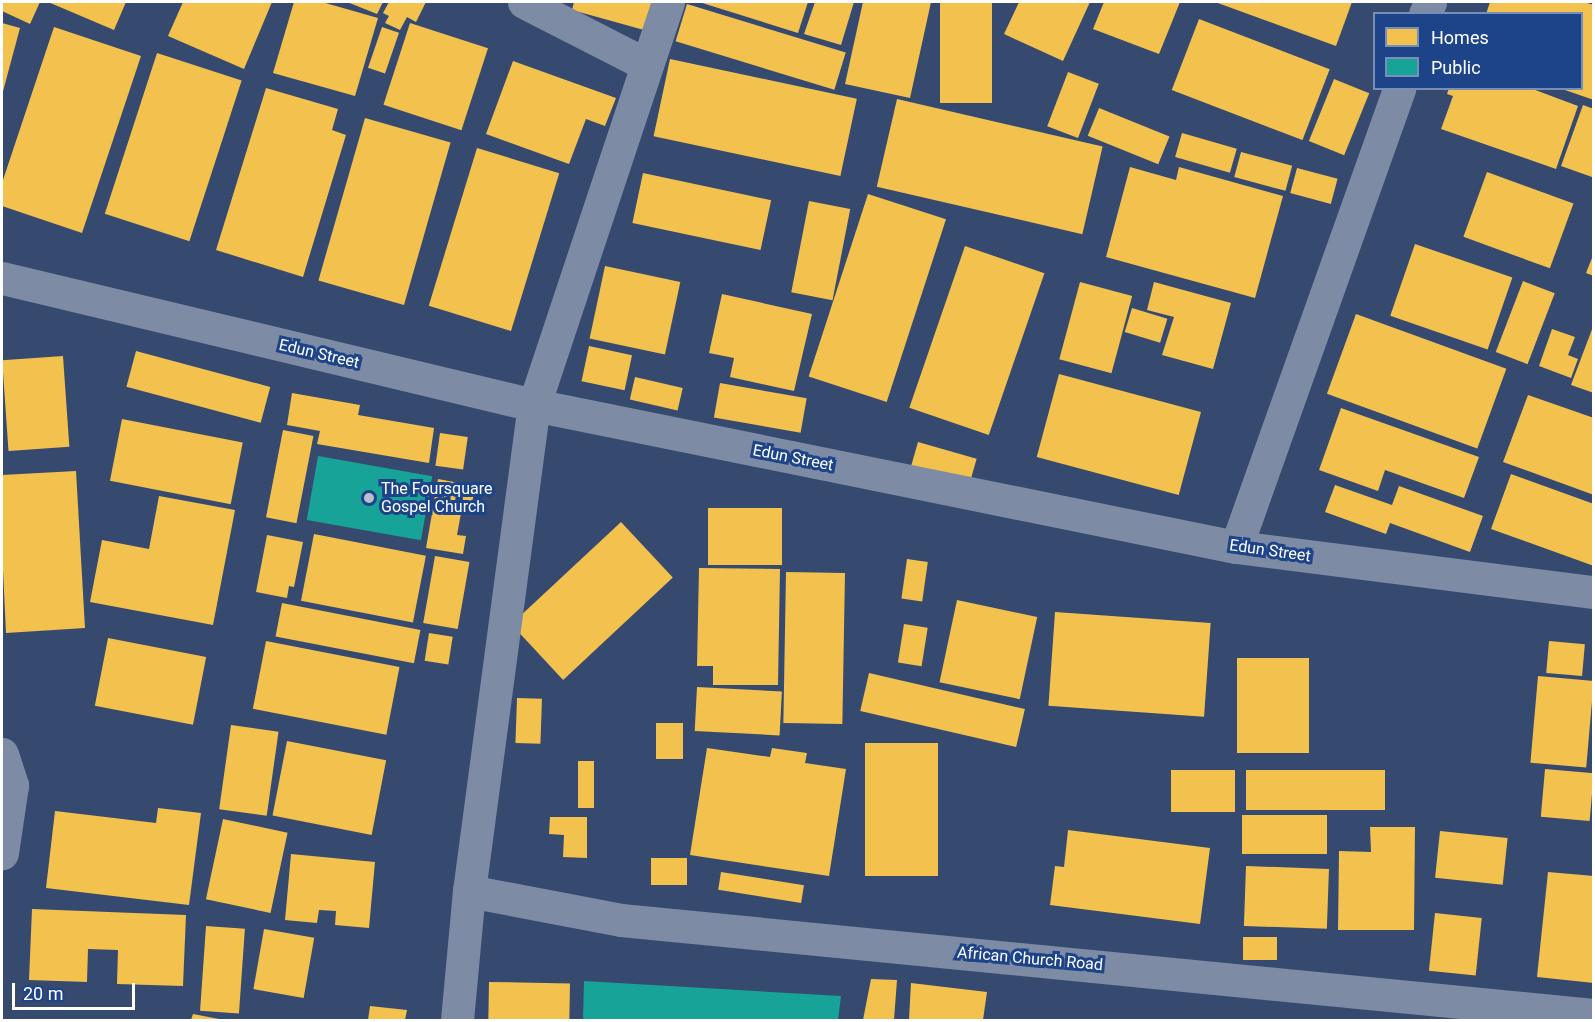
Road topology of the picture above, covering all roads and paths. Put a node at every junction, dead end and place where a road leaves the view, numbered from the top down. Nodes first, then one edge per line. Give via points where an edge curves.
1 (525, 2) edge
2 (668, 2) edge
3 (647, 65) junction
4 (1398, 90) edge
5 (2, 278) edge
6 (534, 405) junction
7 (1236, 547) junction
8 (1593, 592) edge
9 (2, 754) edge
10 (2, 853) edge
11 (469, 891) junction
12 (1593, 1015) edge
13 (458, 1020) edge

1 - 3 street
2 - 3 street
3 - 6 street
4 - 7 street
5 - 6 street, Edun Street
6 - 7 street, Edun Street
6 - 11 street
7 - 8 street, Edun Street
9 - 10 street via 12,785
11 - 12 street, African Church Road via 621,920
11 - 13 street

